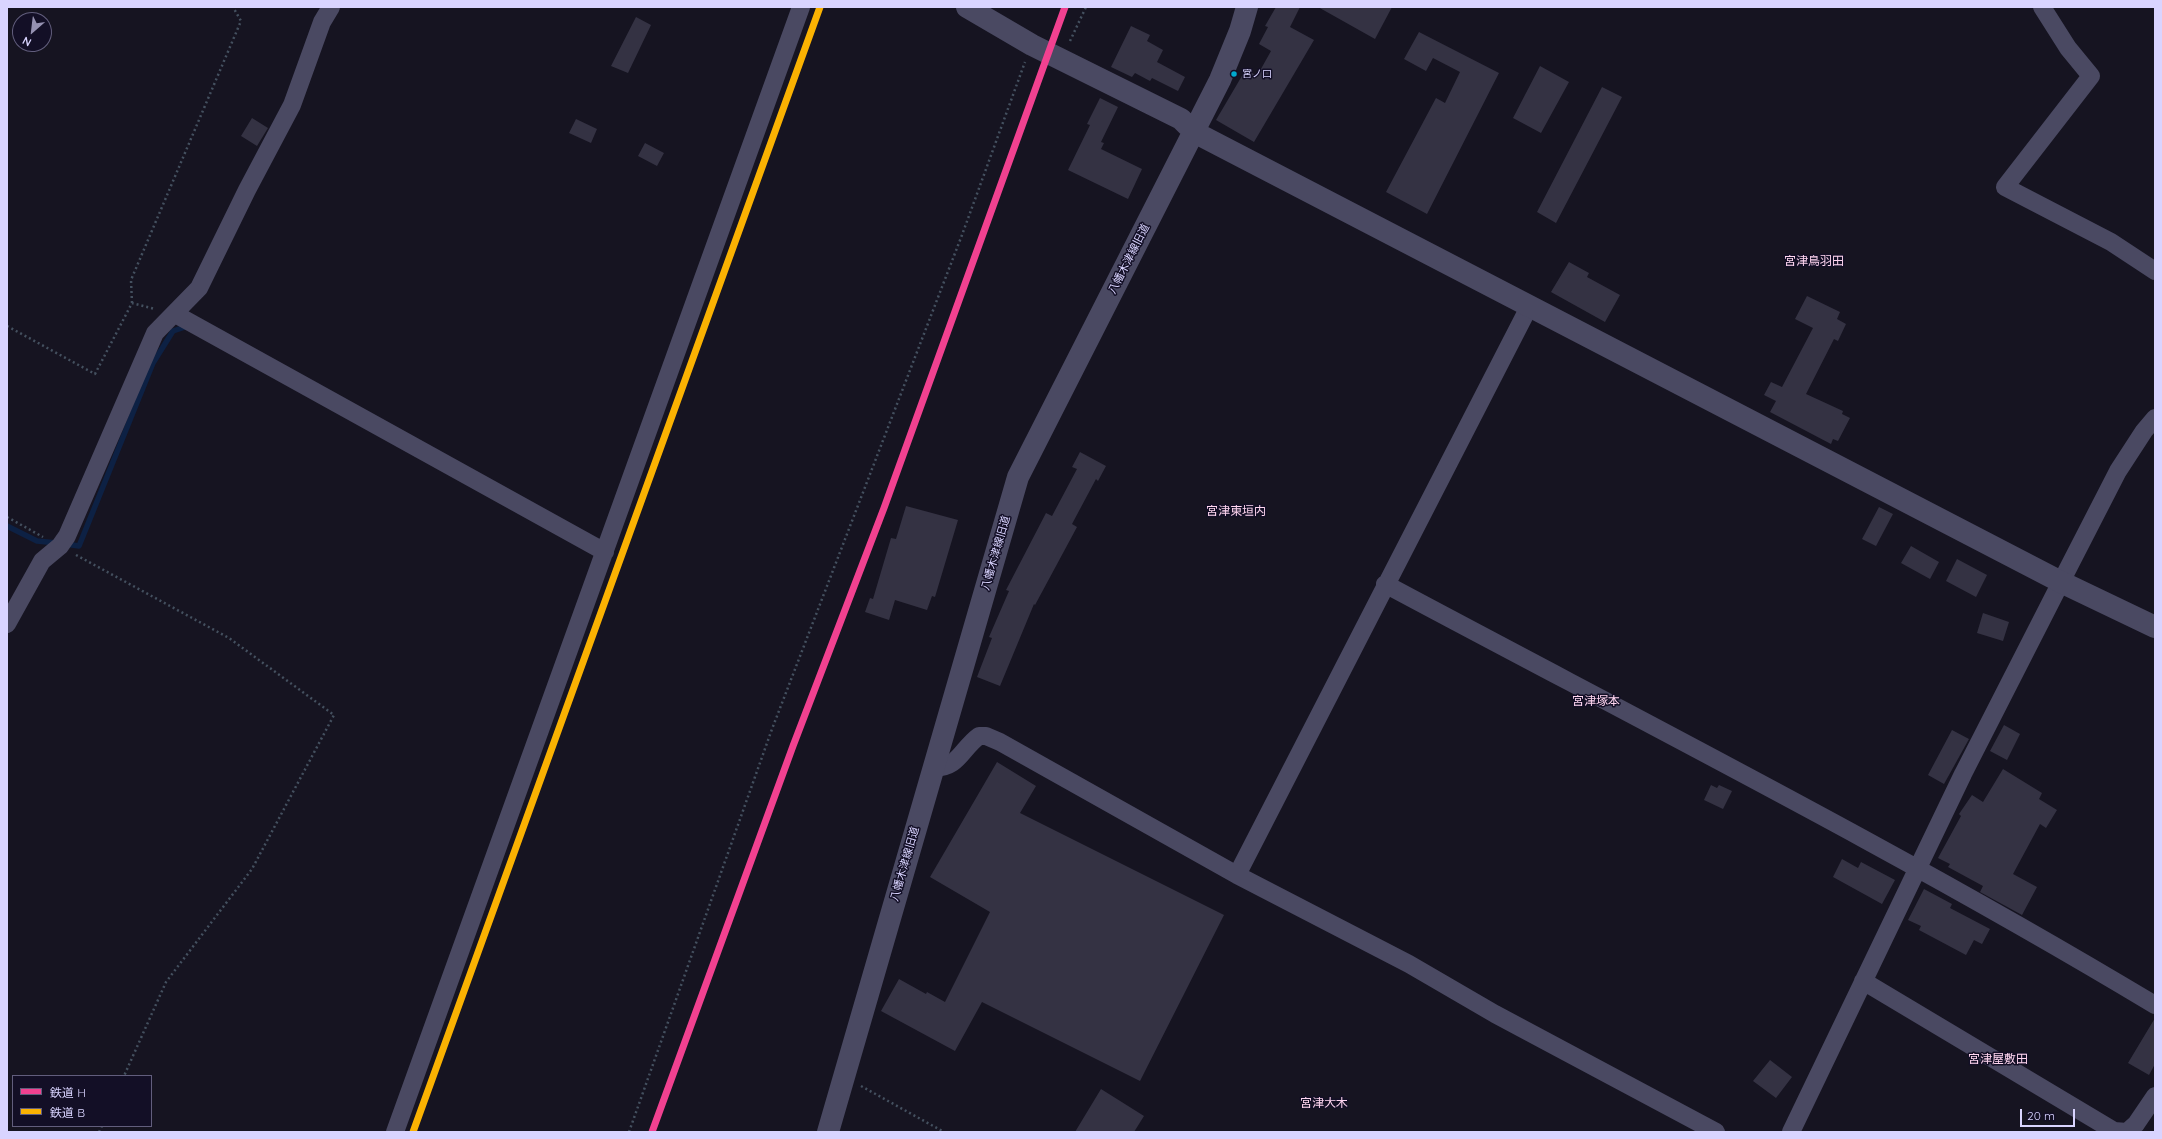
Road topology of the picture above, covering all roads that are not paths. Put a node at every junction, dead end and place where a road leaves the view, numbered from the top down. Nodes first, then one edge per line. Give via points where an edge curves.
1 (331, 7) edge
2 (801, 7) edge
3 (967, 7) edge
4 (1247, 7) edge
5 (2042, 7) edge
6 (1194, 132) junction
7 (2155, 271) edge
8 (1530, 305) junction
9 (175, 314) junction
10 (2155, 418) edge
11 (605, 552) junction
12 (2061, 582) junction
13 (1385, 584) junction
14 (7, 624) edge
15 (2155, 627) edge
16 (933, 768) junction
17 (1918, 869) junction
18 (1237, 875) junction
19 (1863, 981) junction
20 (2155, 1005) edge
21 (2154, 1101) edge
22 (395, 1132) edge
23 (828, 1132) edge
24 (1716, 1132) edge
25 (1790, 1132) edge

1 - 9 street via 322,22 292,105 199,288
2 - 11 street
3 - 6 street via 1032,45 1181,119
4 - 6 street, 八幡木津線旧道 via 1220,80
5 - 7 street via 2068,48 2091,76 2005,187 2111,242
6 - 8 street
6 - 16 street, 八幡木津線旧道 via 1018,477
8 - 12 street
8 - 13 street
9 - 11 street
9 - 14 street via 156,333 67,536 60,546 42,561
10 - 12 street via 2144,430 2118,471
11 - 22 street
12 - 15 street
12 - 17 street via 1963,774
13 - 17 street
13 - 18 street
16 - 18 street via 945,768 960,757 979,736 986,736
16 - 23 street, 八幡木津線旧道
17 - 19 street
17 - 20 street via 2059,947
18 - 24 street via 1409,964 1502,1018
19 - 21 street via 2114,1131 2127,1132
19 - 25 street

